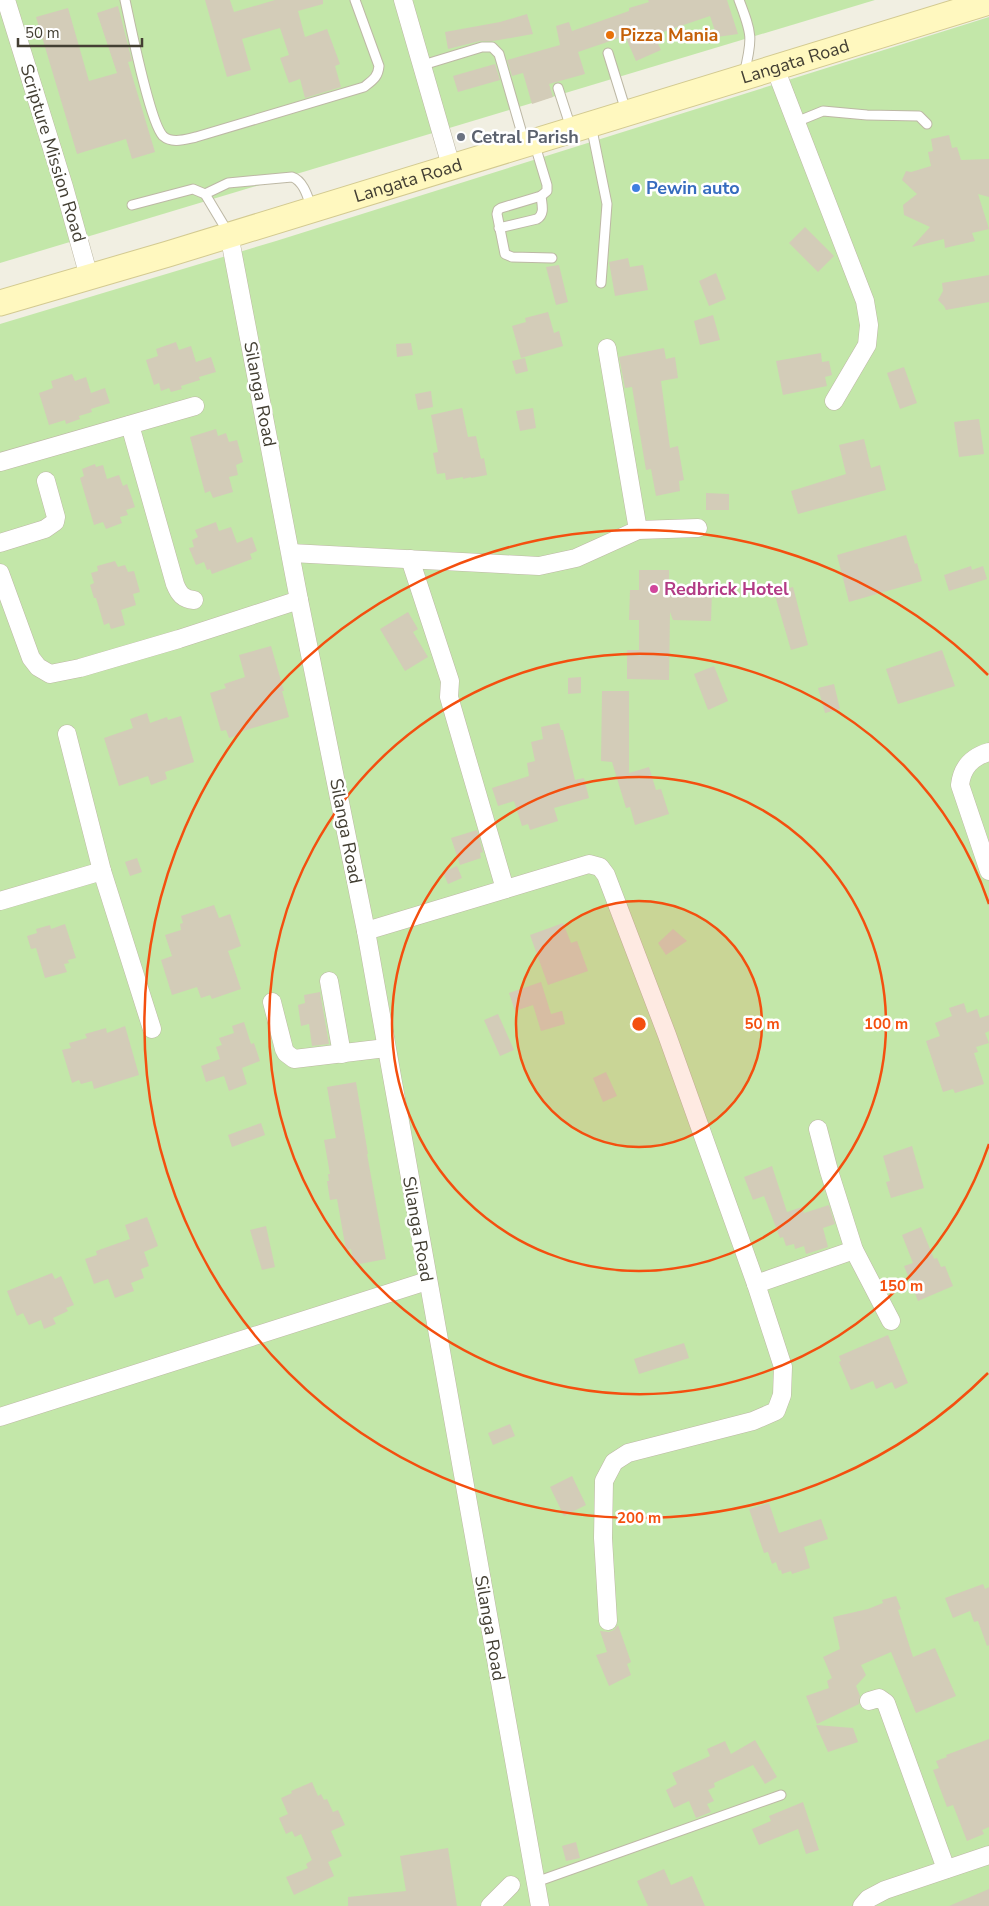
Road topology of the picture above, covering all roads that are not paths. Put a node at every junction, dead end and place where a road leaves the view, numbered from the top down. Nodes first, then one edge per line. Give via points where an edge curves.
1 (6, 0) edge
2 (125, 0) edge
3 (355, 0) edge
4 (403, 0) edge
5 (739, 0) edge
6 (989, 2) edge
7 (608, 53) dead end
8 (423, 65) junction
9 (776, 68) junction
10 (744, 77) junction
11 (558, 88) dead end
12 (626, 114) junction
13 (796, 122) junction
14 (927, 124) dead end
15 (581, 128) junction
16 (530, 143) junction
17 (452, 166) junction
18 (205, 194) junction
19 (541, 196) junction
20 (132, 205) dead end
21 (312, 209) junction
22 (499, 228) junction
23 (229, 234) junction
24 (552, 258) dead end
25 (89, 277) junction
26 (601, 283) dead end
27 (0, 303) edge
28 (607, 348) dead end
29 (834, 401) dead end
30 (195, 406) dead end
31 (130, 425) junction
32 (0, 462) edge
33 (46, 481) dead end
34 (698, 528) dead end
35 (638, 530) junction
36 (0, 542) edge
37 (291, 553) junction
38 (410, 559) junction
39 (0, 573) edge
40 (194, 600) dead end
41 (300, 600) junction
42 (67, 734) dead end
43 (989, 752) edge
44 (989, 870) edge
45 (102, 871) junction
46 (505, 889) junction
47 (0, 902) edge
48 (366, 930) junction
49 (329, 981) dead end
50 (272, 1002) dead end
51 (152, 1029) dead end
52 (386, 1048) junction
53 (342, 1054) junction
54 (818, 1129) dead end
55 (854, 1250) junction
56 (427, 1281) junction
57 (756, 1284) junction
58 (891, 1321) dead end
59 (0, 1417) edge
60 (608, 1622) dead end
61 (869, 1702) dead end
62 (781, 1795) dead end
63 (989, 1855) edge
64 (946, 1869) junction
65 (536, 1882) junction
66 (511, 1885) dead end
67 (490, 1906) edge
68 (540, 1906) edge
69 (862, 1906) edge

1 - 25 street, Scripture Mission Road
2 - 3 lane via 152,112 162,135 176,140 196,137 364,86 374,80 378,66
4 - 8 street
5 - 10 lane via 750,28 752,45
6 - 9 main road, Langata Road
7 - 12 lane
8 - 16 lane via 482,47 492,47 496,50
8 - 17 street
9 - 10 main road, Langata Road
9 - 13 street
10 - 12 main road, Langata Road
11 - 15 lane
12 - 15 main road, Langata Road
13 - 14 lane via 823,112 919,116
13 - 29 street via 865,301 869,325 867,345
15 - 16 main road, Langata Road
15 - 26 lane via 607,204
16 - 17 main road, Langata Road
16 - 19 lane via 547,185 547,191
17 - 21 main road, Langata Road
18 - 20 lane via 193,189
18 - 21 lane via 228,182 292,176 305,190
18 - 23 lane
19 - 22 lane via 498,210
19 - 22 lane via 540,217
21 - 23 main road, Langata Road
22 - 24 lane via 505,254
23 - 25 main road, Langata Road
23 - 37 street, Silanga Road
25 - 27 main road, Langata Road
28 - 35 street
30 - 31 street
31 - 32 street
31 - 40 street via 175,584 179,594
33 - 36 street via 55,522
34 - 35 street
35 - 38 street via 576,558 539,566
37 - 38 street
37 - 41 street, Silanga Road
38 - 46 street via 450,681 448,697
39 - 41 street via 31,658 50,674 170,642
41 - 48 street, Silanga Road
42 - 45 street
43 - 44 street via 970,761 961,776 960,785
45 - 47 street
45 - 51 street
46 - 48 street
46 - 57 street via 589,864 600,867 606,875
48 - 52 street, Silanga Road
49 - 53 street
50 - 53 street via 289,1057
52 - 53 street
52 - 56 street, Silanga Road
54 - 55 street
55 - 57 street
55 - 58 street
56 - 59 street
56 - 65 street, Silanga Road
57 - 60 street via 783,1367 782,1395 776,1411 753,1421 628,1453 614,1462 604,1481 603,1538
61 - 64 street via 880,1698 886,1703
62 - 65 lane
63 - 64 street
64 - 69 street via 885,1890
65 - 68 street, Silanga Road
66 - 67 street

